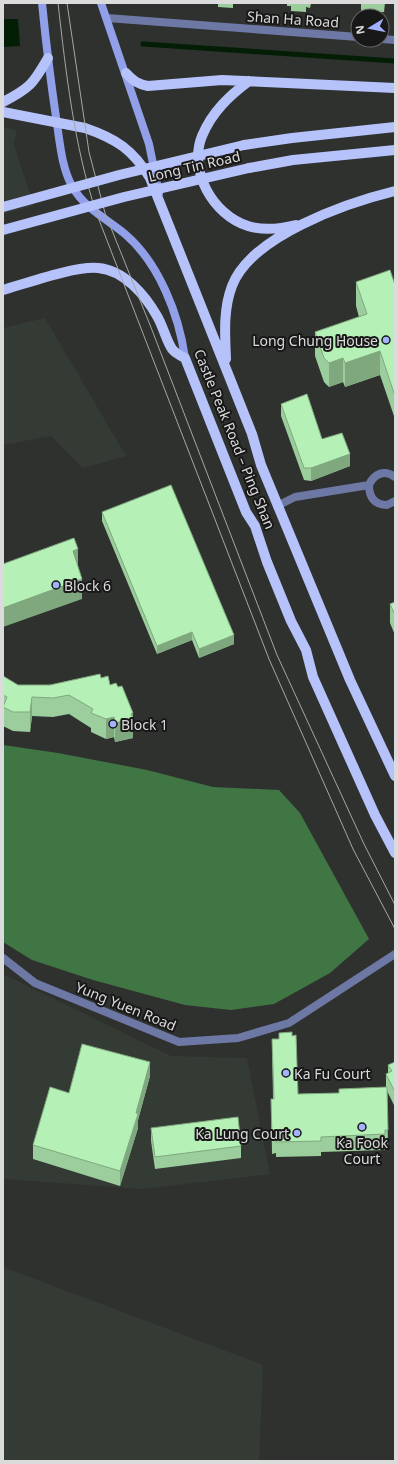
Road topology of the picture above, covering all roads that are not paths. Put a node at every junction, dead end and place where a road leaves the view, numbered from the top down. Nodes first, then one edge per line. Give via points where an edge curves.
1 (42, 3) edge
2 (102, 3) edge
3 (107, 18) junction
4 (350, 36) edge
5 (48, 58) junction
6 (126, 73) junction
7 (249, 81) junction
8 (395, 88) edge
9 (3, 102) edge
10 (3, 112) edge
11 (57, 123) junction
12 (395, 128) edge
13 (395, 150) edge
14 (395, 191) edge
15 (160, 200) junction
16 (3, 207) edge
17 (313, 220) junction
18 (3, 230) edge
19 (3, 290) edge
20 (185, 358) junction
21 (226, 367) junction
22 (395, 477) edge
23 (368, 485) junction
24 (395, 501) edge
25 (278, 506) junction
26 (395, 776) edge
27 (395, 854) edge
28 (395, 954) edge
29 (3, 958) edge

1 - 5 main road, Castle Peak Road – Ping Shan
2 - 3 main road, Castle Peak Road – Ping Shan
3 - 4 street, Shan Ha Road
3 - 6 main road, Castle Peak Road – Ping Shan
5 - 9 main road via 28,89
5 - 11 main road, Castle Peak Road – Ping Shan
6 - 7 main road via 140,85 148,86 222,80
6 - 15 main road, Castle Peak Road – Ping Shan via 149,144
7 - 8 main road
7 - 17 main road via 219,107 202,137 198,152 203,182 219,207 246,226 256,229 278,229
10 - 11 main road
11 - 15 main road via 97,132 127,148 140,161
11 - 20 main road, Castle Peak Road – Ping Shan via 60,146 71,185 82,200 126,234 151,264 163,286 182,336
12 - 16 main road, Long Tin Road, bridge via 244,145 119,175
13 - 18 main road, Long Tin Road, bridge via 293,160 249,168 124,197
14 - 17 main road
15 - 21 main road, Castle Peak Road – Ping Shan
17 - 21 main road via 256,253 234,280 224,323
19 - 20 main road via 80,269 108,270 135,286 157,316 173,350
20 - 27 main road, Castle Peak Road – Ping Shan via 246,512 257,530 291,621 306,650 313,678
21 - 25 main road, Castle Peak Road – Ping Shan
22 - 23 street via 382,473 376,475
23 - 24 street via 371,498 375,502 387,505
23 - 25 street via 295,497
25 - 26 main road, Castle Peak Road – Ping Shan via 350,680
28 - 29 street, Yung Yuen Road via 289,1023 238,1038 179,1042 35,983

